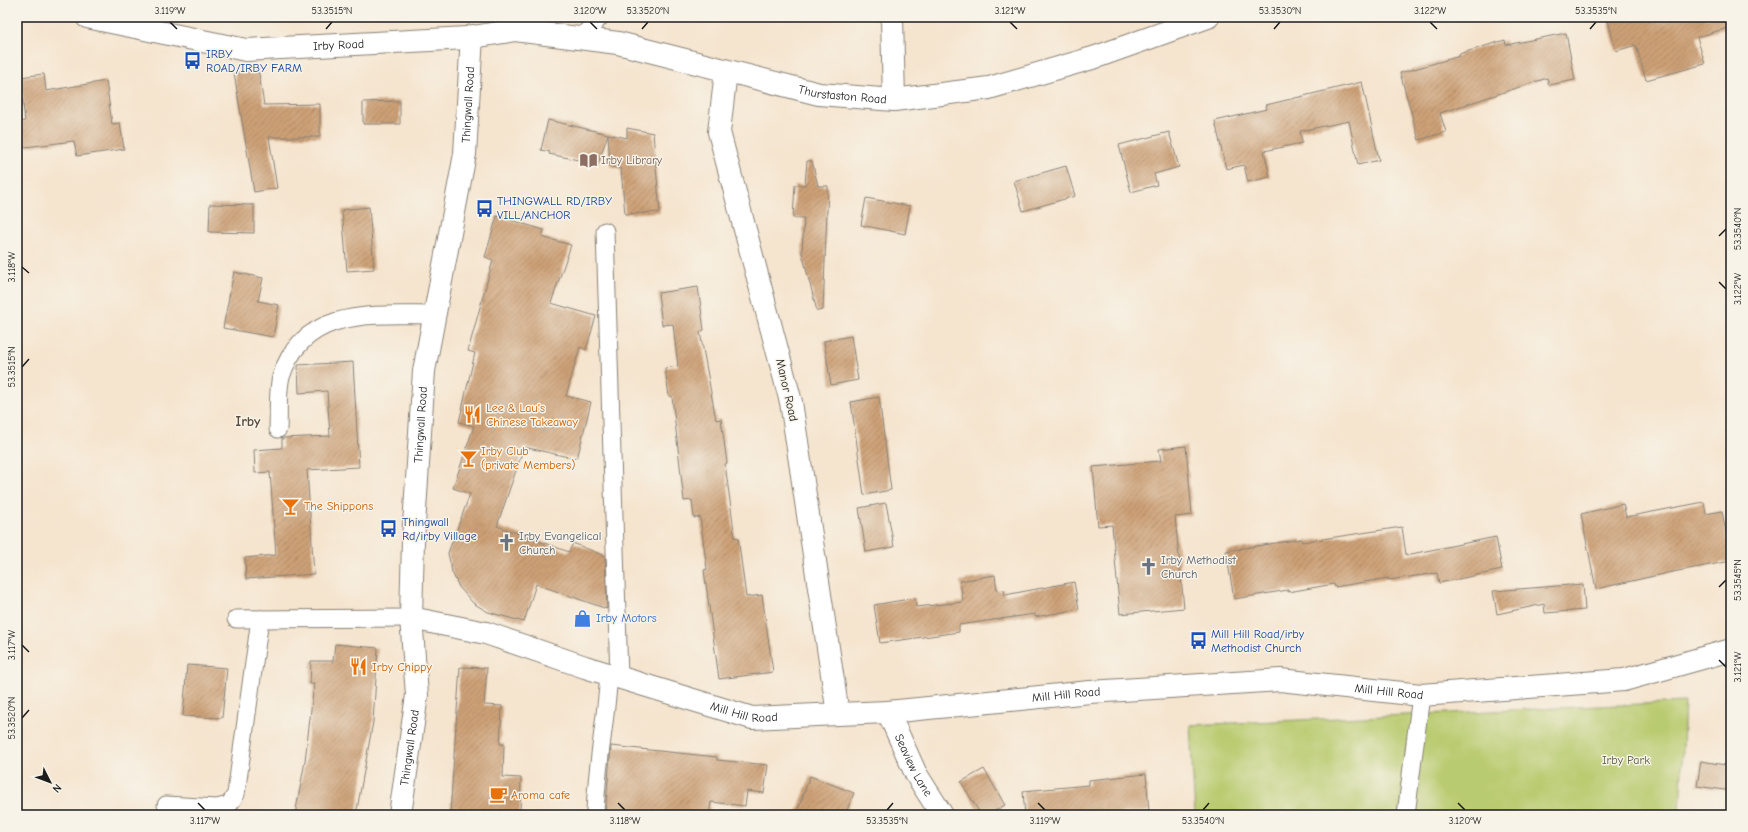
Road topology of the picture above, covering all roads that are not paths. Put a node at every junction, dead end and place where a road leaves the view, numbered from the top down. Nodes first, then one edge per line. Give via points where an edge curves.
1 (87, 17) edge
2 (600, 17) edge
3 (892, 17) edge
4 (1208, 17) edge
5 (111, 19) edge
6 (1186, 20) edge
7 (472, 36) junction
8 (580, 38) junction
9 (726, 71) junction
10 (894, 100) junction
11 (605, 231) dead end
12 (434, 315) junction
13 (278, 429) dead end
14 (411, 618) junction
15 (236, 619) dead end
16 (260, 619) junction
17 (1731, 650) edge
18 (614, 676) junction
19 (1421, 695) junction
20 (888, 712) junction
21 (838, 714) junction
22 (166, 805) dead end
23 (400, 815) edge
24 (594, 815) edge
25 (942, 815) edge
26 (1406, 815) edge

1 - 5 street, Irby Road
2 - 8 lane
3 - 10 street
4 - 6 street, Thurstaston Road
5 - 7 street, Irby Road via 246,50
6 - 10 street, Thurstaston Road via 1096,57 989,88
7 - 8 street, Thurstaston Road via 515,30
7 - 12 street, Thingwall Road via 465,154
8 - 9 street, Thurstaston Road via 618,43
9 - 10 street, Thurstaston Road via 819,94
9 - 21 street, Manor Road via 719,132 791,402
11 - 18 lane
12 - 13 lane via 363,315 333,321 309,334 289,356 281,378
12 - 14 street, Thingwall Road via 424,371 413,541
14 - 16 lane
14 - 18 street, Mill Hill Road via 486,633
14 - 23 street, Thingwall Road via 417,695
15 - 16 lane
16 - 22 lane via 236,794 229,805 217,808
17 - 19 street, Mill Hill Road via 1624,680
18 - 21 street, Mill Hill Road via 752,718
18 - 24 lane via 595,786
19 - 20 street, Mill Hill Road via 1280,680 1090,692
19 - 26 lane
20 - 21 street, Mill Hill Road
20 - 25 street, Seaview Lane via 916,774

